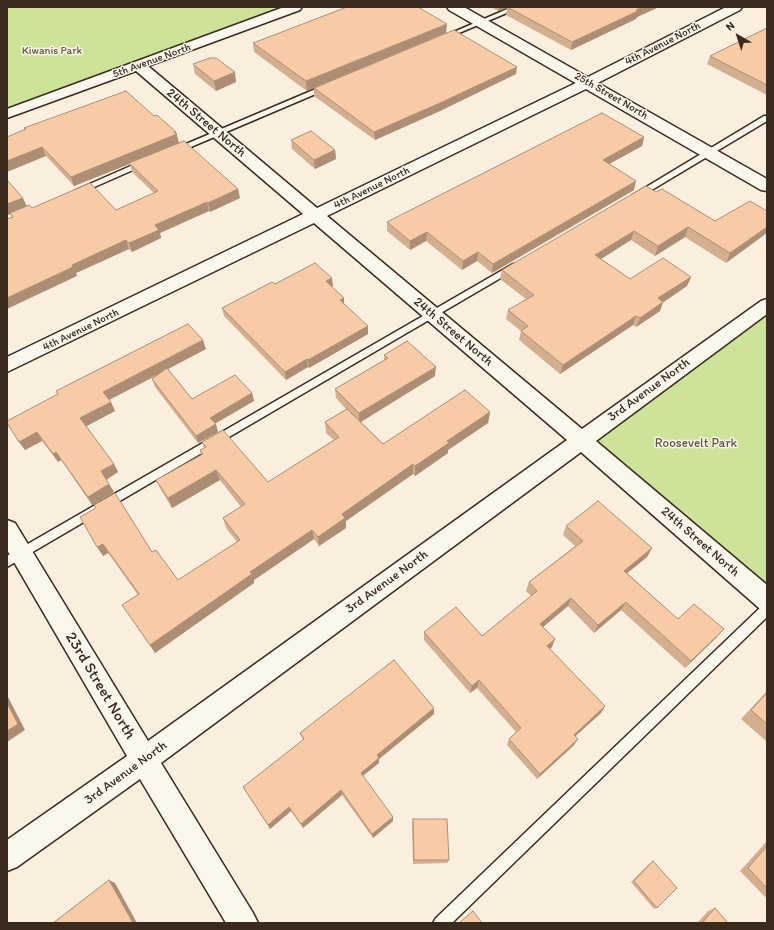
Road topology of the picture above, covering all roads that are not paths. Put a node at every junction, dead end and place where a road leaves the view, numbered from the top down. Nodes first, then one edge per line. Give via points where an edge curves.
1 (296, 7) edge
2 (454, 7) edge
3 (518, 7) edge
4 (736, 7) edge
5 (481, 22) junction
6 (437, 41) edge
7 (139, 66) junction
8 (587, 83) junction
9 (335, 84) edge
10 (7, 114) edge
11 (767, 118) edge
12 (218, 133) junction
13 (709, 153) junction
14 (167, 154) edge
15 (152, 160) edge
16 (767, 186) edge
17 (72, 193) edge
18 (628, 200) edge
19 (315, 216) junction
20 (520, 263) edge
21 (767, 305) edge
22 (432, 314) junction
23 (7, 366) edge
24 (581, 440) junction
25 (7, 530) edge
26 (14, 558) edge
27 (767, 600) edge
28 (767, 609) edge
29 (144, 760) junction
30 (7, 857) edge
31 (243, 923) edge
32 (441, 923) edge

1 - 7 street, 5th Avenue North
2 - 5 street, 25th Street North
3 - 5 lane
4 - 8 street, 4th Avenue North
5 - 6 lane
5 - 8 street, 25th Street North
7 - 10 street, 5th Avenue North
7 - 12 street, 24th Street North
8 - 13 street, 25th Street North
8 - 19 street, 4th Avenue North
9 - 12 lane
11 - 13 lane
12 - 14 lane
12 - 19 street, 24th Street North
13 - 16 street, 25th Street North
13 - 18 lane
15 - 17 lane
19 - 22 street, 24th Street North
19 - 23 street, 4th Avenue North
20 - 22 lane
21 - 24 street, 3rd Avenue North
22 - 24 street, 24th Street North
22 - 26 lane
24 - 27 street, 24th Street North
24 - 29 street, 3rd Avenue North
25 - 26 street, 23rd Street North
26 - 29 street, 23rd Street North
28 - 32 lane
29 - 30 street, 3rd Avenue North
29 - 31 street, 23rd Street North

